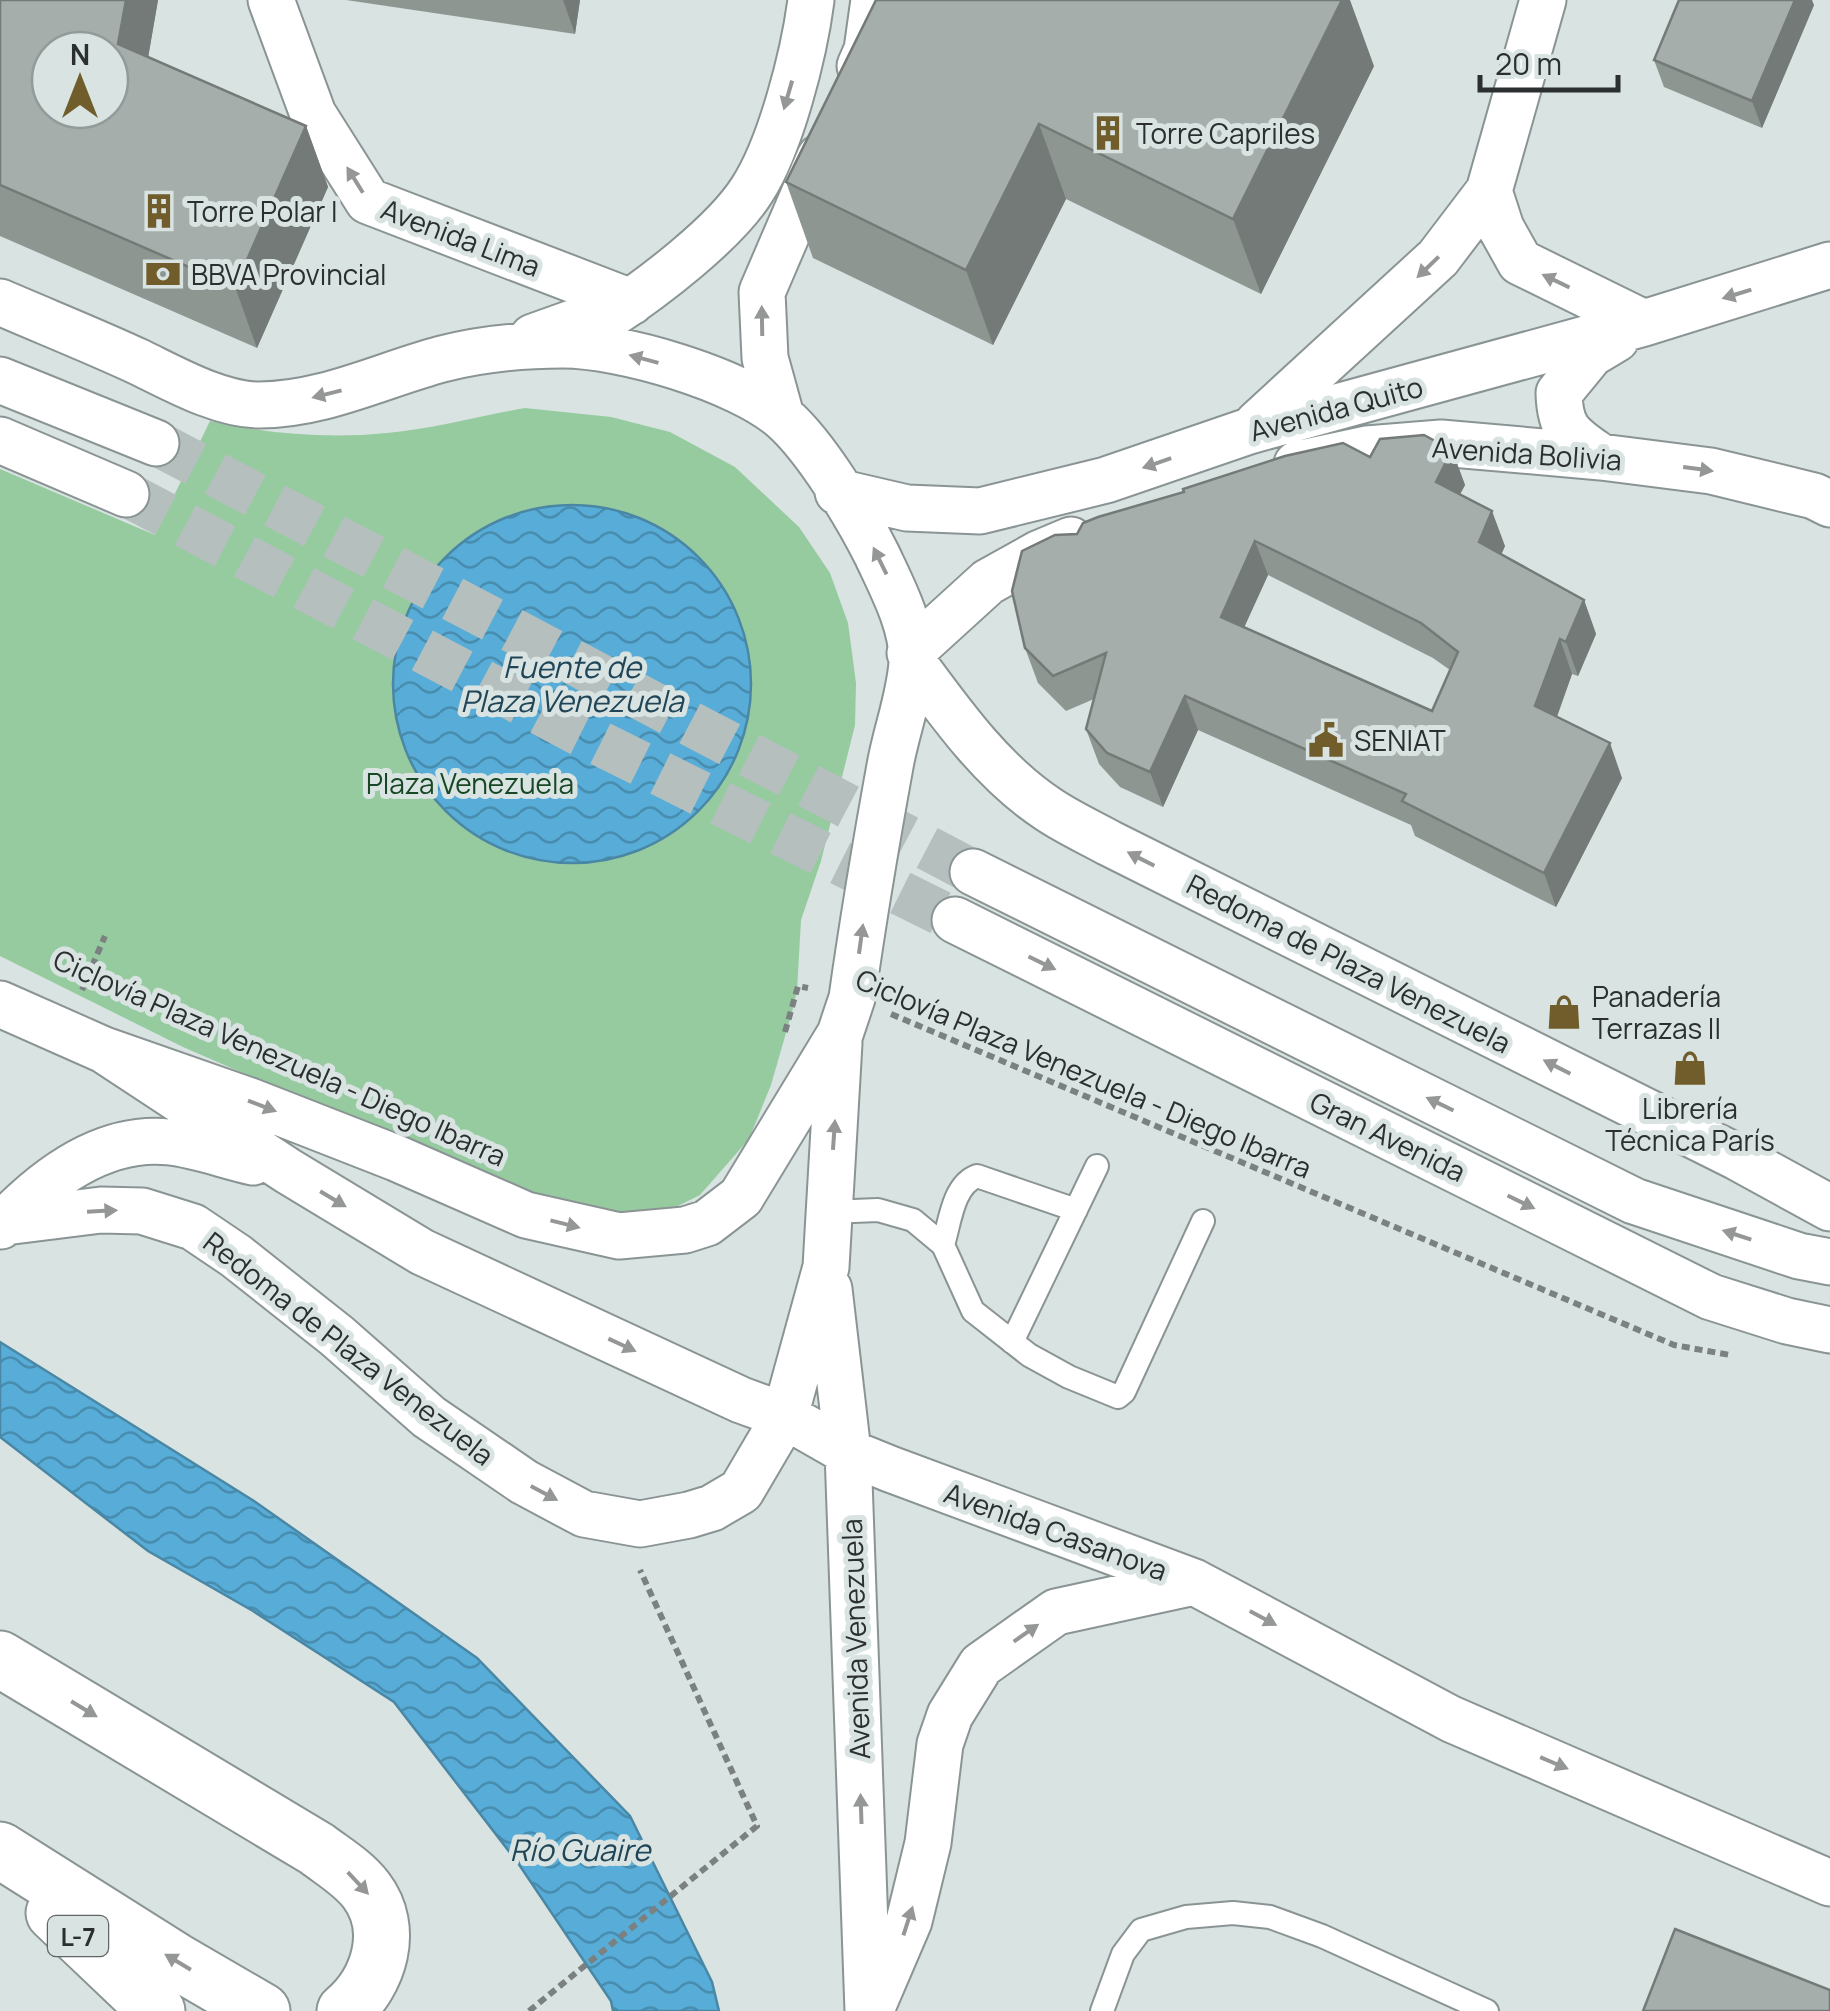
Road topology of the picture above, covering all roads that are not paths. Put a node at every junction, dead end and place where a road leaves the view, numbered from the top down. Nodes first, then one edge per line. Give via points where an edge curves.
1 (271, 0) edge
2 (810, 0) edge
3 (874, 0) edge
4 (1543, 0) edge
5 (1489, 191) junction
6 (1830, 265) edge
7 (0, 302) edge
8 (631, 302) junction
9 (1644, 323) junction
10 (566, 345) junction
11 (498, 349) junction
12 (0, 380) edge
13 (781, 416) junction
14 (1249, 431) junction
15 (0, 440) edge
16 (156, 442) tunnel mouth
17 (1601, 457) junction
18 (1257, 478) edge
19 (838, 492) junction
20 (126, 494) tunnel mouth
21 (1830, 504) edge
22 (1101, 528) edge
23 (911, 657) junction
24 (973, 872) tunnel mouth
25 (955, 920) tunnel mouth
26 (0, 1004) edge
27 (846, 1016) junction
28 (104, 1050) junction
29 (1097, 1166) dead end
30 (288, 1171) junction
31 (1830, 1208) edge
32 (1076, 1210) junction
33 (829, 1212) junction
34 (1203, 1221) dead end
35 (3, 1224) edge
36 (943, 1245) junction
37 (1830, 1262) edge
38 (826, 1268) junction
39 (1830, 1330) edge
40 (1012, 1342) junction
41 (785, 1416) junction
42 (848, 1452) junction
43 (1194, 1582) junction
44 (0, 1659) edge
45 (0, 1850) edge
46 (0, 1860) edge
47 (1830, 1883) edge
48 (157, 2011) edge
49 (262, 2011) edge
50 (346, 2011) edge
51 (869, 2011) edge
52 (1102, 2011) edge
53 (1487, 2011) edge

8 -> 1 street, Avenida Lima via 368,201 313,114
2 -> 8 street via 776,137 751,191 703,244
13 -> 3 street via 765,358 762,292 867,50
4 - 5 street
9 -> 5 street via 1520,262
5 -> 14 street via 1438,258
6 -> 9 street, Avenida Quito
11 -> 7 street, Redoma de Plaza Venezuela via 445,358 325,397 257,405 191,388
8 - 10 street
8 - 11 street
9 - 14 street, Avenida Quito
9 - 17 street via 1591,354 1559,393 1560,418 1575,440
10 - 11 street, Redoma de Plaza Venezuela
13 -> 10 street, Redoma de Plaza Venezuela via 698,374 632,354
12 - 16 street
13 - 19 street, Redoma de Plaza Venezuela
14 -> 19 street, Avenida Quito via 1106,480 980,510 907,508
15 - 20 street
17 - 18 street, Avenida Bolivia via 1440,443 1367,450
17 -> 21 street, Avenida Bolivia via 1711,471
23 -> 19 street, Redoma de Plaza Venezuela via 888,577
22 - 23 street via 988,582
27 -> 23 street, Redoma de Plaza Venezuela
31 -> 23 street, Redoma de Plaza Venezuela via 1046,808 970,736
37 -> 24 street, Gran Avenida via 1634,1201
25 -> 39 street, Gran Avenida via 1712,1296
26 - 28 street
28 -> 27 street, Redoma de Plaza Venezuela via 286,1115 526,1215 619,1236 685,1230 742,1197
33 -> 27 street, Redoma de Plaza Venezuela
28 - 30 street, Avenida Casanova
29 - 32 lane
30 - 35 street, Avenida Casanova via 171,1142 135,1142 59,1173
30 -> 41 street, Avenida Casanova via 422,1252
32 - 36 lane via 977,1176 960,1191
32 - 40 lane
33 - 36 lane via 878,1210 913,1220
33 - 38 street, Redoma de Plaza Venezuela
34 - 40 lane via 1118,1397
35 -> 41 street, Redoma de Plaza Venezuela via 100,1210 142,1211 193,1227 338,1336 429,1417 584,1514 640,1524 712,1508 741,1491
36 - 40 lane via 973,1311
38 - 41 street, Redoma de Plaza Venezuela
38 - 42 street, Avenida Venezuela
41 - 42 street, Avenida Casanova
42 - 43 street, Avenida Casanova
51 -> 42 street, Avenida Venezuela
43 -> 47 street, Avenida Casanova via 1451,1718
51 -> 43 street via 910,1921 945,1730 980,1665 1056,1612
44 -> 50 highway via 348,1872 368,1893 381,1948 368,1988
49 -> 45 highway
46 - 48 highway, L-7
52 - 53 lane via 1123,1954 1141,1930 1186,1917 1232,1914 1270,1917 1322,1936

